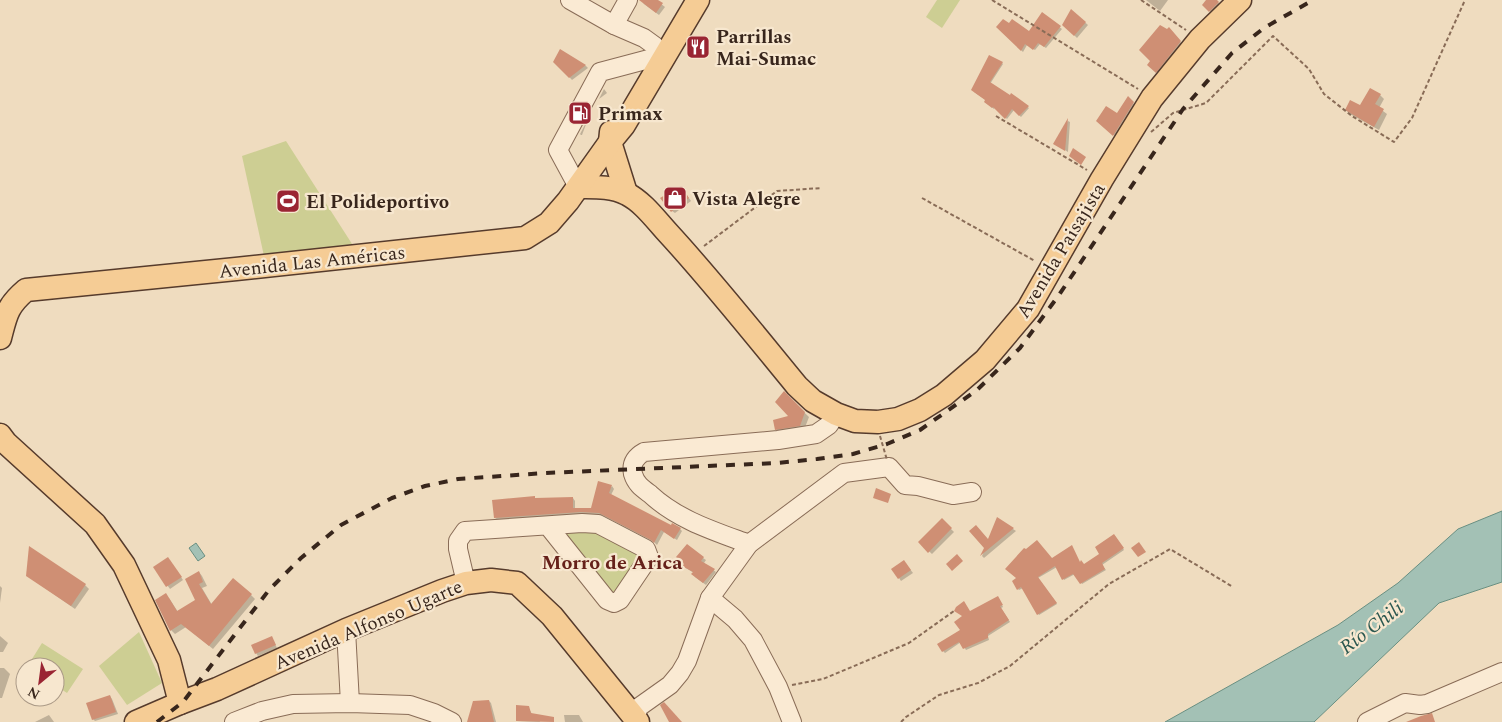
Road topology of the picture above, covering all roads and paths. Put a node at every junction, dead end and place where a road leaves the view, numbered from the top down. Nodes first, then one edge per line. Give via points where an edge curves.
1 (570, 0) edge
2 (628, 0) edge
3 (683, 0) edge
4 (698, 0) edge
5 (992, 0) edge
6 (1141, 0) edge
7 (1240, 0) edge
8 (1465, 0) edge
9 (614, 25) junction
10 (1200, 39) junction
11 (652, 53) junction
12 (1152, 98) junction
13 (996, 116) dead end
14 (1125, 140) junction
15 (610, 142) junction
16 (1102, 178) junction
17 (578, 187) junction
18 (822, 188) dead end
19 (626, 193) junction
20 (922, 198) dead end
21 (690, 257) junction
22 (1050, 269) junction
23 (0, 338) edge
24 (836, 414) junction
25 (0, 434) edge
26 (880, 436) dead end
27 (888, 464) junction
28 (972, 492) dead end
29 (548, 526) junction
30 (749, 544) junction
31 (466, 583) junction
32 (1233, 588) dead end
33 (710, 598) junction
34 (954, 611) dead end
35 (346, 630) junction
36 (1502, 672) edge
37 (778, 687) junction
38 (180, 703) junction
39 (350, 703) junction
40 (636, 720) edge
41 (136, 722) edge
42 (234, 722) edge
43 (452, 722) edge
44 (792, 722) edge
45 (901, 722) edge
46 (1367, 722) edge

1 - 9 street
2 - 9 street
3 - 11 main road, Avenida Las Américas
4 - 15 main road, Avenida Las Américas via 624,125
5 - 12 path
6 - 10 path
7 - 10 main road, Avenida Paisajista
8 - 14 path via 1412,118 1394,142 1324,94 1309,69 1273,36 1206,103 1172,113 1153,131
9 - 11 street via 644,38
10 - 12 main road, Avenida Paisajista
11 - 15 main road, Avenida Las Américas via 612,122
11 - 17 street via 600,72 558,150
12 - 14 main road, Avenida Paisajista
13 - 16 path
14 - 16 main road, Avenida Paisajista
15 - 17 main road, Avenida Las Américas
15 - 19 main road
16 - 22 main road, Avenida Paisajista
17 - 19 main road, Avenida Paisajista via 603,187
17 - 23 main road, Avenida Las Américas via 549,223 525,238 26,290 13,301
18 - 21 path via 777,191
19 - 21 main road, Avenida Paisajista via 643,206
20 - 22 path
21 - 24 main road, Avenida Paisajista via 797,386 813,402
22 - 24 main road, Avenida Paisajista via 1028,309 985,360 944,395 898,419 878,422
24 - 30 street via 829,425 816,434 644,452 635,459 632,469 636,482 657,501 700,526
25 - 38 main road via 95,524 124,565 169,660
26 - 27 path, bridge
27 - 28 street via 905,485 953,495
27 - 30 street via 844,473
29 - 29 street via 607,600 614,603 620,600 649,557 646,549 598,524 582,522
29 - 31 street via 465,532 458,541 458,549
30 - 33 street
31 - 35 main road, Avenida Alfonso Ugarte
31 - 40 main road, Avenida Alfonso Ugarte via 491,580 517,583 552,616
32 - 45 path via 1170,549 1109,584 1010,666 978,683 939,695
33 - 37 street via 753,640
33 - 40 street via 680,673 670,685 639,707
34 - 37 path via 909,643 824,678
35 - 38 main road, Avenida Alfonso Ugarte
35 - 39 street
36 - 46 street via 1427,704 1405,704
37 - 44 street
38 - 41 main road, Avenida Alfonso Ugarte
39 - 42 street via 293,704
39 - 43 street via 410,706

